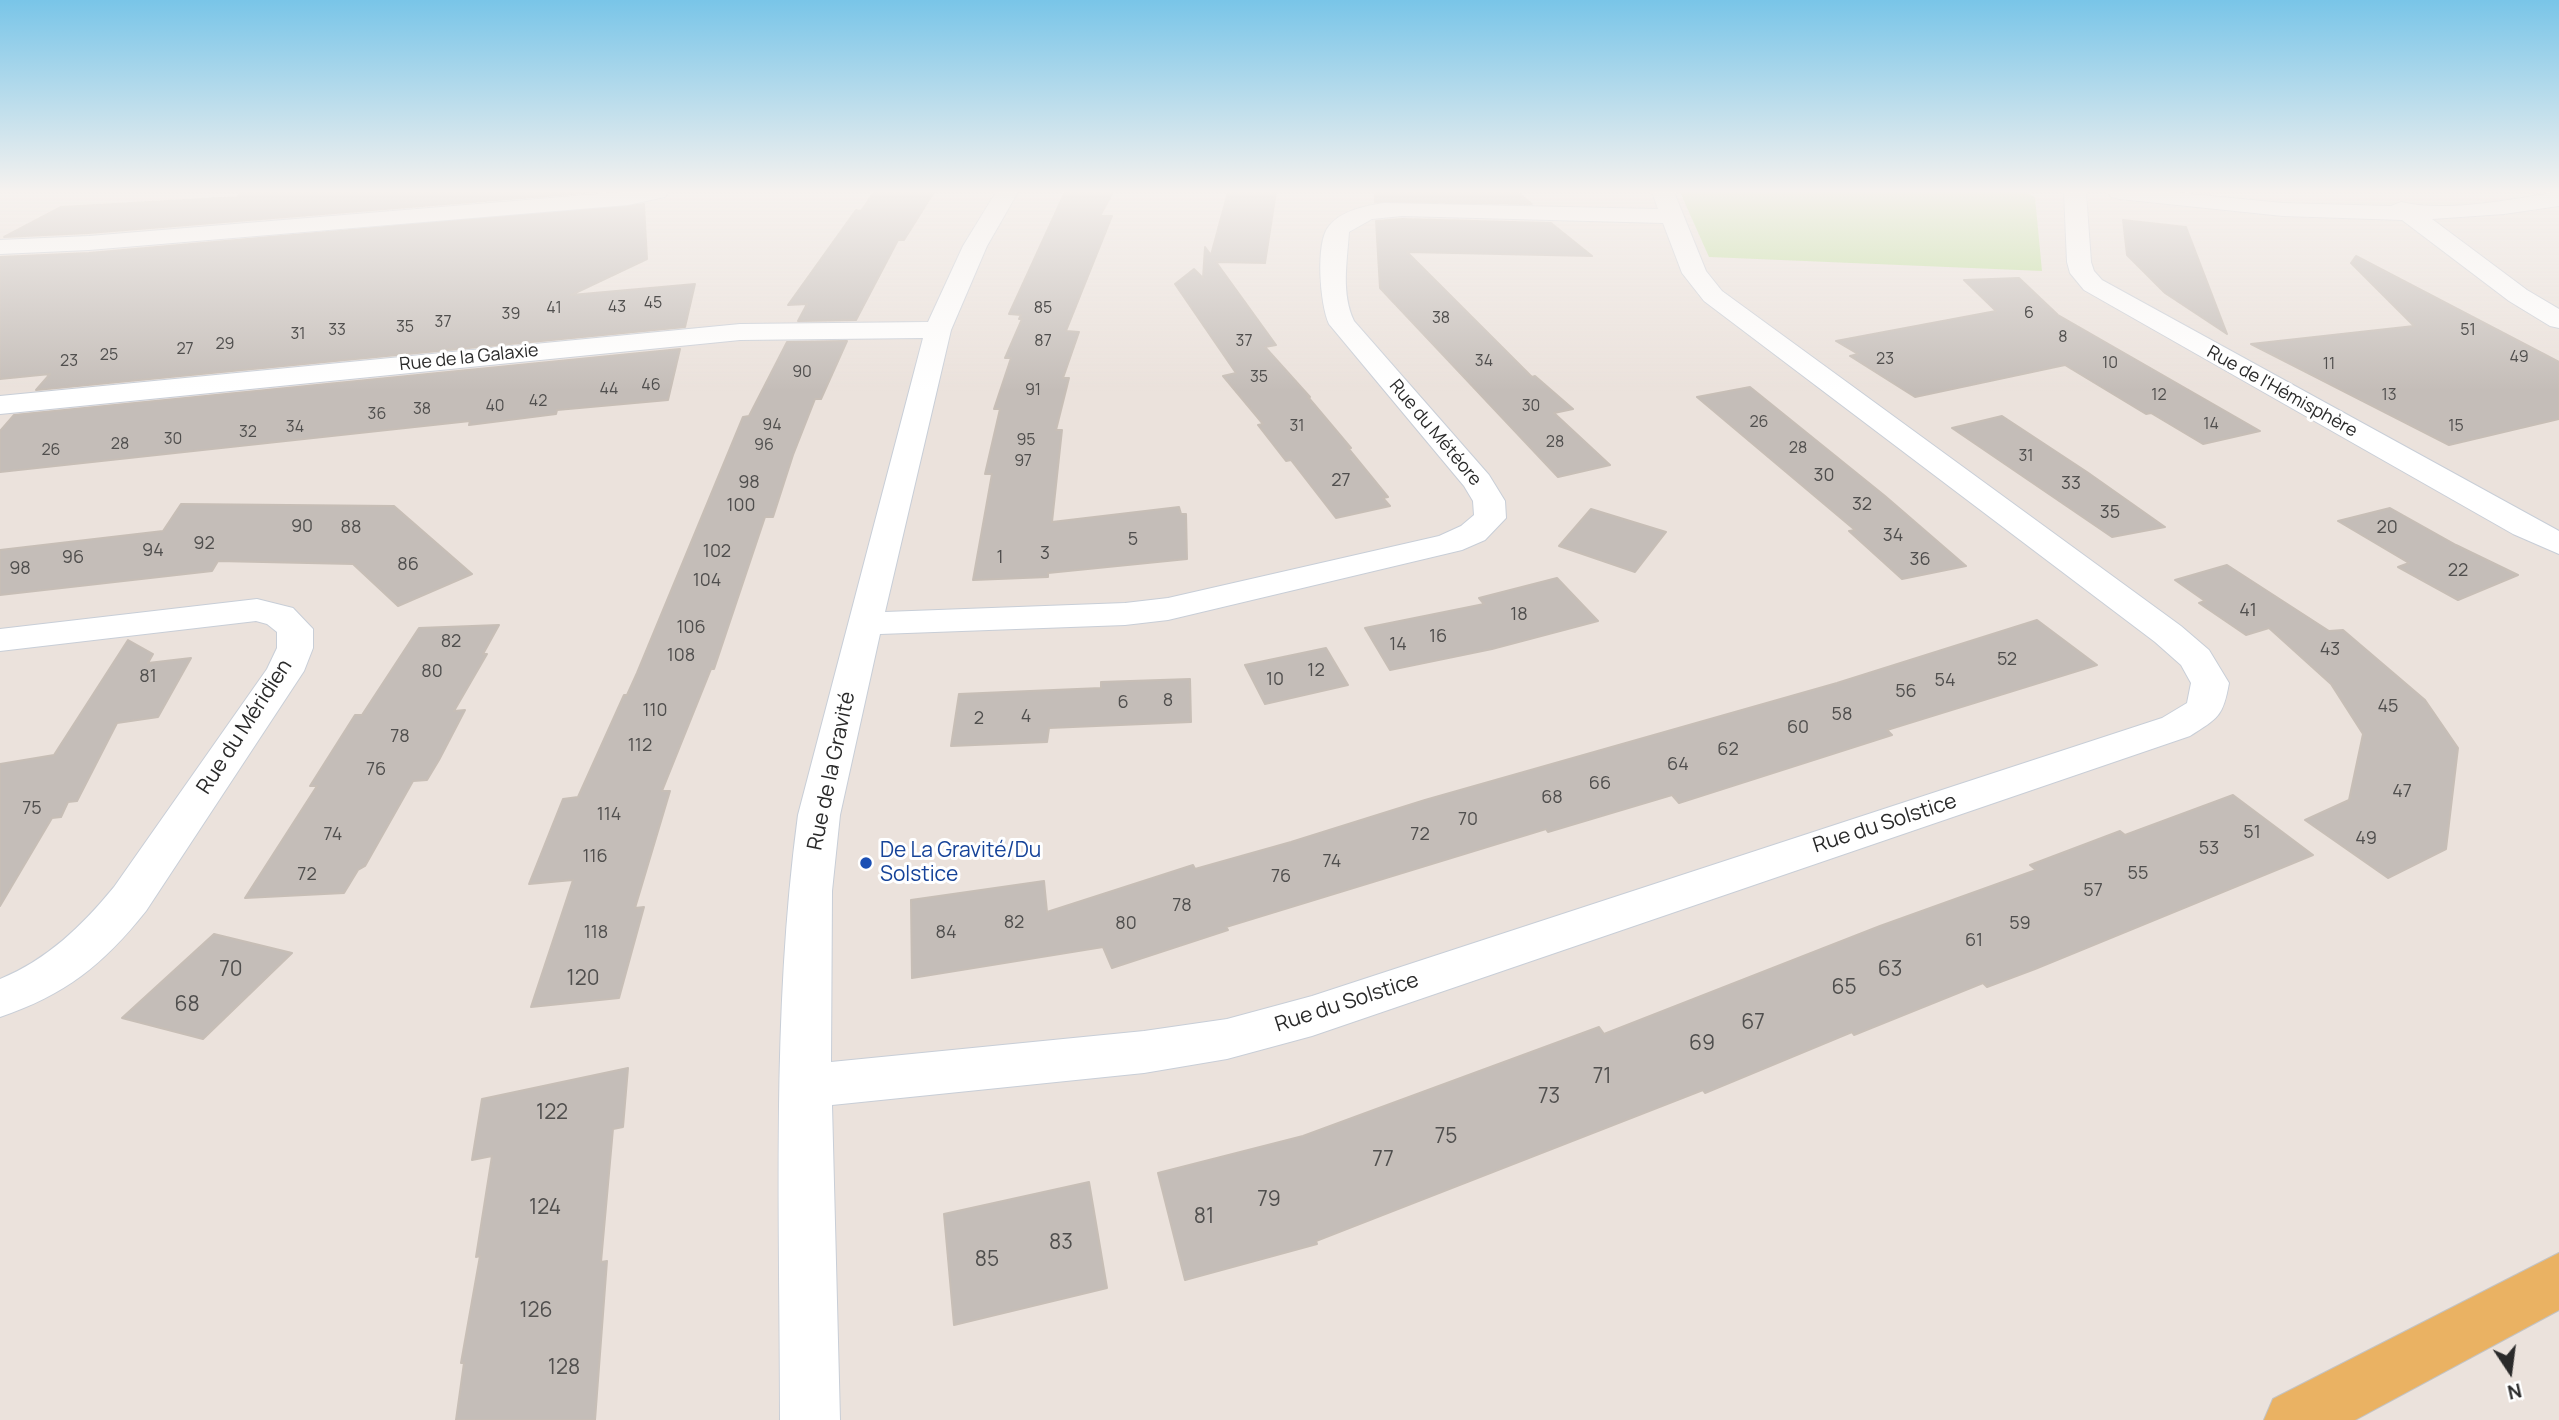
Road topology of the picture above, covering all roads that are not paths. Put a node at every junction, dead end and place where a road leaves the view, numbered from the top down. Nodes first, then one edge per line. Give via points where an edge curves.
1 (970, 258) edge
2 (1335, 258) edge
3 (1688, 258) edge
4 (2079, 258) edge
5 (2470, 258) edge
6 (2559, 320) edge
7 (938, 330) junction
8 (0, 405) edge
9 (2559, 544) edge
10 (864, 624) junction
11 (0, 640) edge
12 (0, 998) edge
13 (806, 1086) junction
14 (2559, 1280) edge
15 (810, 1420) edge
16 (2294, 1420) edge

1 - 7 street, Rue de la Gravité
2 - 10 street, Rue du Météore via 1332,297 1342,324 1478,482 1489,501 1490,518 1473,533 1450,543 1168,609
3 - 13 street, Rue du Solstice via 1713,296 2196,658 2210,683 2205,709 2176,727 1312,1016 1227,1039 1143,1052
4 - 9 street, Rue de l'Hémisphère via 2081,273 2093,285
5 - 6 street via 2518,297
7 - 8 street, Rue de la Galaxie via 740,332
7 - 10 street, Rue de la Gravité
10 - 13 street, Rue de la Gravité via 819,815 810,891
11 - 12 street, Rue du Méridien via 257,610 280,616 295,629 295,648 285,671 130,899 102,934 57,972
13 - 15 street, Rue de la Gravité
14 - 16 main road

